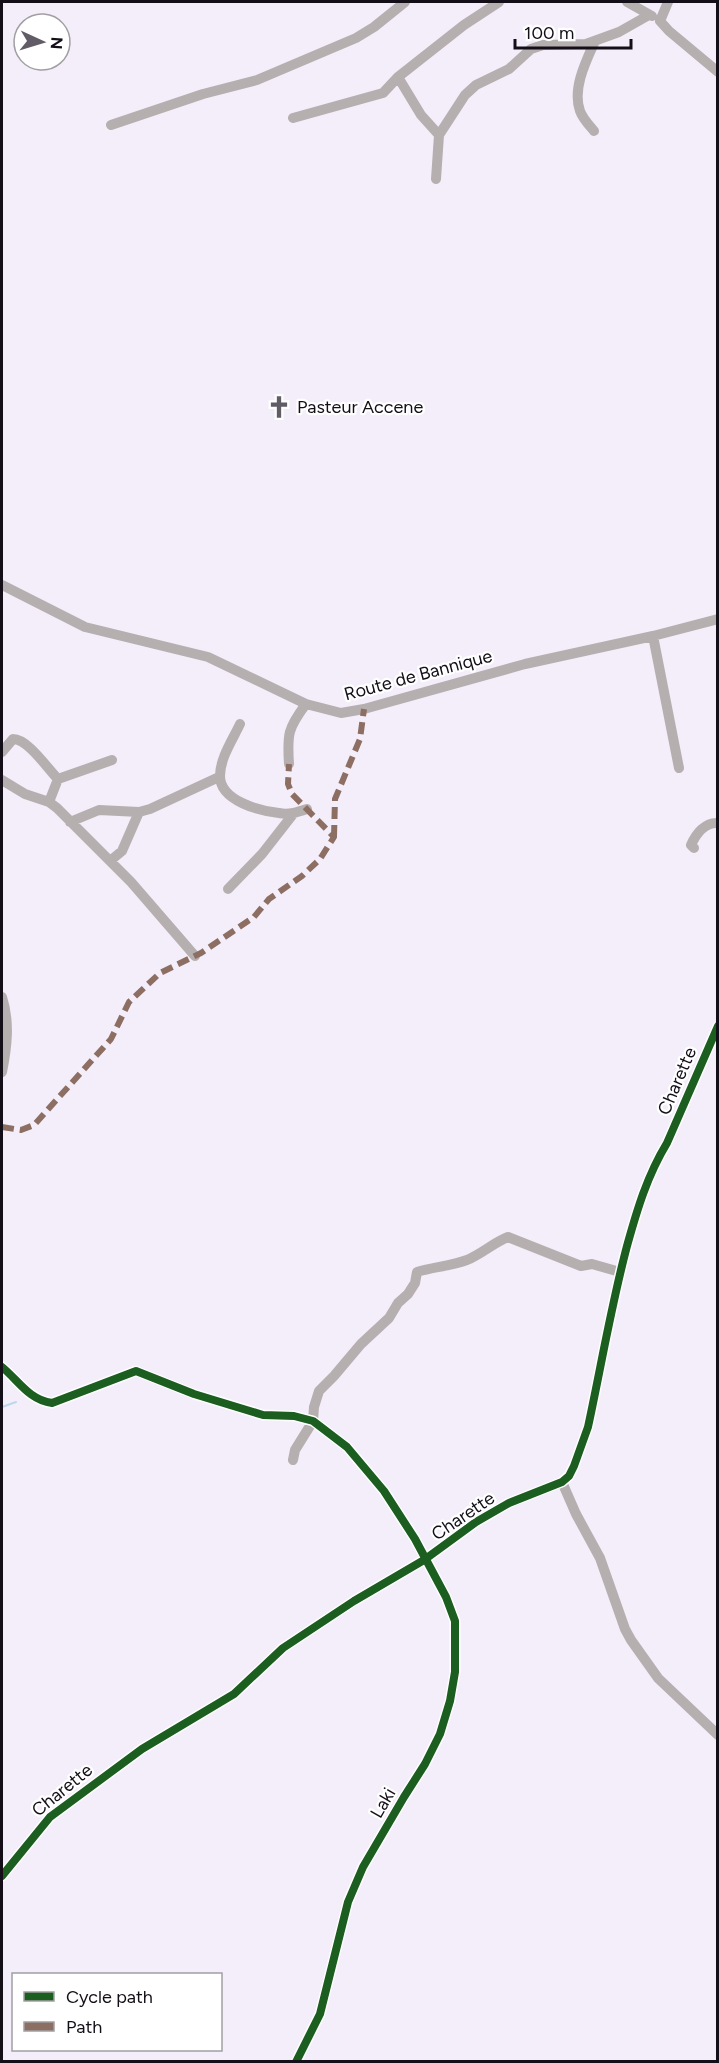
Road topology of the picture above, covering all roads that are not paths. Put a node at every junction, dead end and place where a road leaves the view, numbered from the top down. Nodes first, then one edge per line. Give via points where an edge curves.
1 (405, 2) edge
2 (499, 2) edge
3 (627, 2) edge
4 (668, 2) edge
5 (649, 15) junction
6 (660, 21) junction
7 (595, 41) junction
8 (717, 72) edge
9 (399, 77) junction
10 (293, 118) dead end
11 (111, 125) dead end
12 (594, 131) dead end
13 (439, 135) junction
14 (436, 179) dead end
15 (2, 585) edge
16 (717, 618) edge
17 (653, 636) junction
18 (306, 704) junction
19 (240, 724) dead end
20 (2, 752) edge
21 (112, 760) dead end
22 (289, 761) dead end
23 (679, 768) dead end
24 (219, 777) junction
25 (58, 779) junction
26 (2, 780) edge
27 (49, 802) junction
28 (307, 809) dead end
29 (139, 812) junction
30 (294, 813) junction
31 (70, 822) junction
32 (717, 823) edge
33 (694, 848) dead end
34 (110, 861) junction
35 (228, 889) dead end
36 (195, 956) dead end
37 (2, 997) edge
38 (717, 1026) edge
39 (2, 1072) edge
40 (620, 1272) junction
41 (2, 1367) edge
42 (313, 1421) junction
43 (293, 1460) dead end
44 (562, 1482) junction
45 (424, 1560) junction
46 (717, 1734) edge
47 (2, 1876) edge
48 (296, 2061) edge

1 - 11 street via 356,38 257,80
2 - 9 street
3 - 5 street
4 - 6 street
5 - 6 street
5 - 7 street
6 - 8 street
7 - 12 street via 579,92 581,113
7 - 13 street via 531,49 509,69 476,85
9 - 10 street via 383,93
9 - 13 street via 421,115
13 - 14 street
15 - 18 street, Route de Bannique via 85,627 208,657
16 - 17 street, Route de Bannique
17 - 18 street, Route de Bannique via 525,664 352,711 341,713
17 - 23 street
18 - 22 street via 291,723
19 - 24 street
20 - 25 street via 17,739
21 - 25 street
24 - 29 street
24 - 30 street via 222,787 243,804 280,814
25 - 27 street
26 - 27 street
27 - 31 street
28 - 30 street
29 - 31 street via 99,810
29 - 34 street via 122,851
30 - 35 street
31 - 34 street
32 - 33 street via 703,828 693,841
34 - 36 street
37 - 39 street via 8,1024
38 - 40 street, Charette via 643,1192
40 - 42 street via 592,1264 581,1266 508,1237 466,1260 417,1272 415,1283 389,1318 319,1391
40 - 44 street, Charette via 585,1438 569,1476
41 - 42 street via 41,1402 52,1403 136,1371 263,1415
42 - 43 street
42 - 45 street, Laki via 347,1447 384,1491
44 - 45 street, Charette via 509,1503
44 - 46 street via 600,1558 631,1640 658,1678
45 - 47 street, Charette via 283,1648 234,1694 142,1749 88,1788 50,1817
45 - 48 street, Laki via 455,1621 455,1672 450,1701 425,1764 363,1867 348,1902 320,2014

